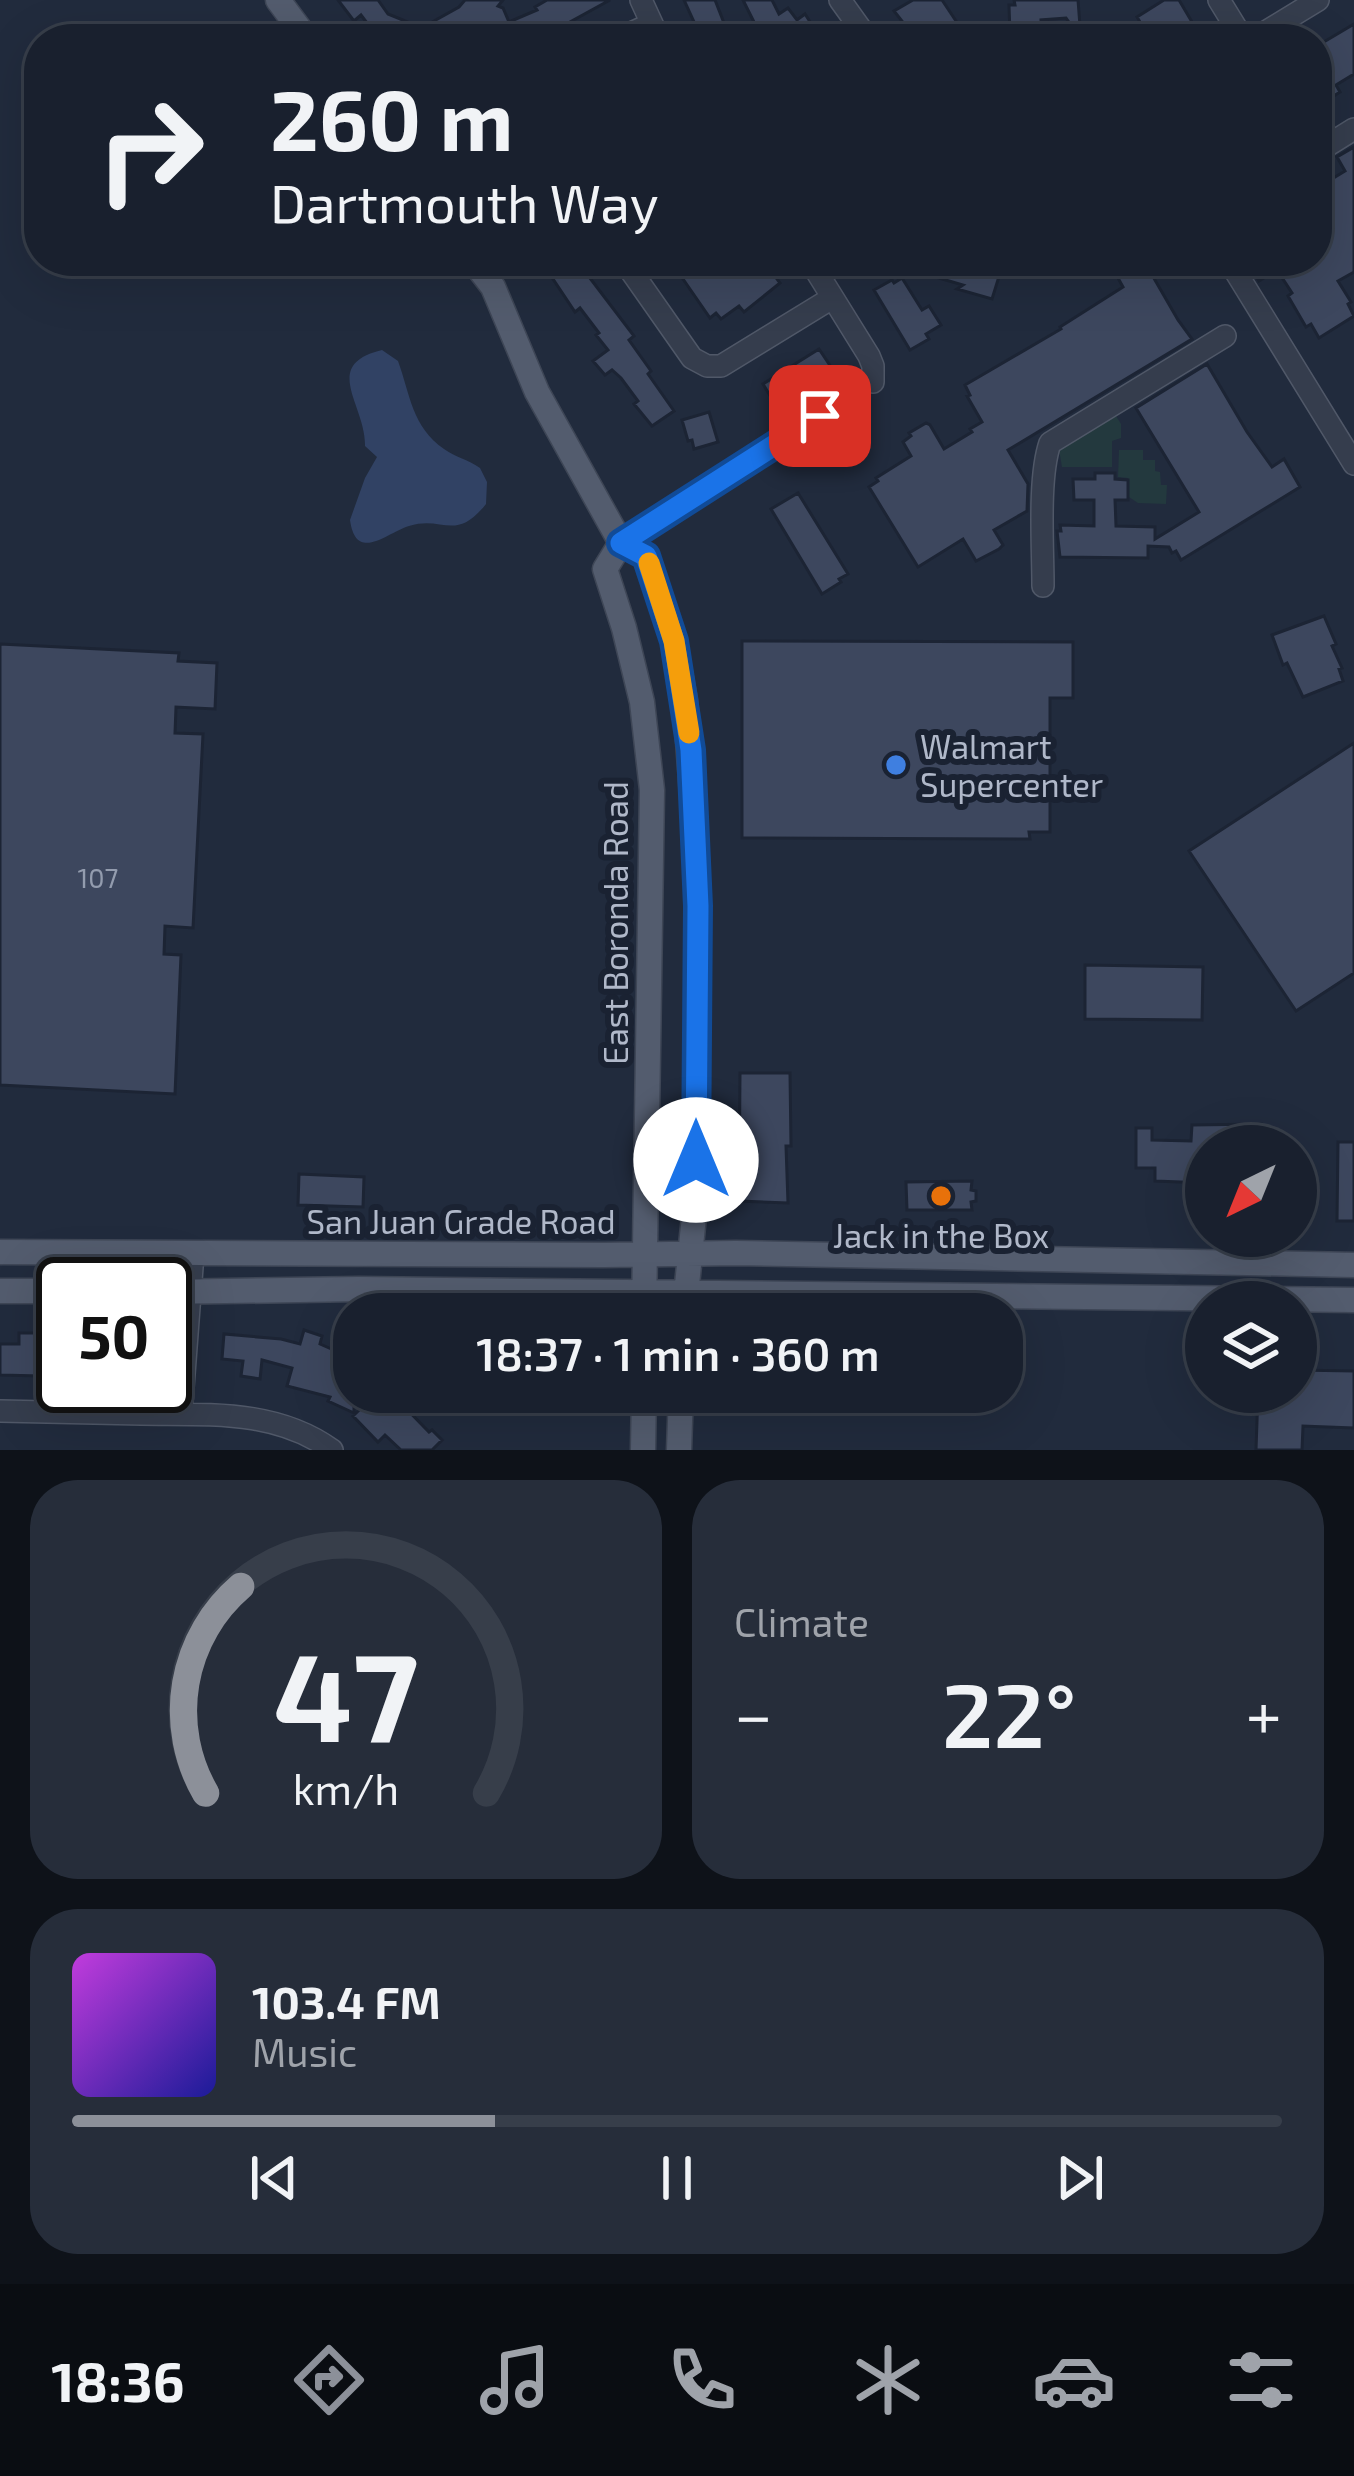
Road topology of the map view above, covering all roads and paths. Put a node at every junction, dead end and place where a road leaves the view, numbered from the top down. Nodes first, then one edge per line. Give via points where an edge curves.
1 (278, 0) edge
2 (1318, 0) edge
3 (296, 24) edge
4 (1279, 24) edge
5 (485, 276) edge
6 (635, 276) edge
7 (819, 276) edge
8 (1238, 276) edge
9 (832, 298) junction
10 (1225, 336) dead end
11 (873, 382) dead end
12 (842, 403) dead end
13 (1354, 464) edge
14 (621, 543) junction
15 (1043, 586) dead end
16 (0, 1252) edge
17 (692, 1253) junction
18 (193, 1254) junction
19 (645, 1255) junction
20 (192, 1257) edge
21 (1354, 1265) edge
22 (0, 1291) edge
23 (36, 1291) edge
24 (192, 1292) edge
25 (441, 1293) edge
26 (645, 1293) edge
27 (686, 1293) edge
28 (1354, 1300) edge
29 (1023, 1301) edge
30 (0, 1411) edge
31 (644, 1413) edge
32 (681, 1413) edge
33 (181, 1414) joint
34 (332, 1450) edge
35 (643, 1450) edge
36 (680, 1450) edge

1 - 3 main road
2 - 4 street
5 - 14 main road via 537,392
6 - 9 street via 692,358 707,366 721,366
7 - 9 street
8 - 13 street
9 - 11 street via 869,356
10 - 15 street via 1050,443
12 - 14 street
14 - 17 main road via 645,554 652,572 674,641 691,750 698,906
14 - 19 main road, East Boronda Road via 605,569 642,702 652,790
16 - 18 main road, San Juan Grade Road
17 - 19 main road, San Juan Grade Road
17 - 21 main road, San Juan Grade Road
17 - 27 main road
18 - 19 main road, San Juan Grade Road
18 - 20 street
19 - 26 main road, East Boronda Road
22 - 23 main road
24 - 25 main road, San Juan Grade Road
28 - 29 main road, San Juan Grade Road
30 - 33 street
31 - 35 main road
32 - 36 main road
33 - 34 street via 267,1420

